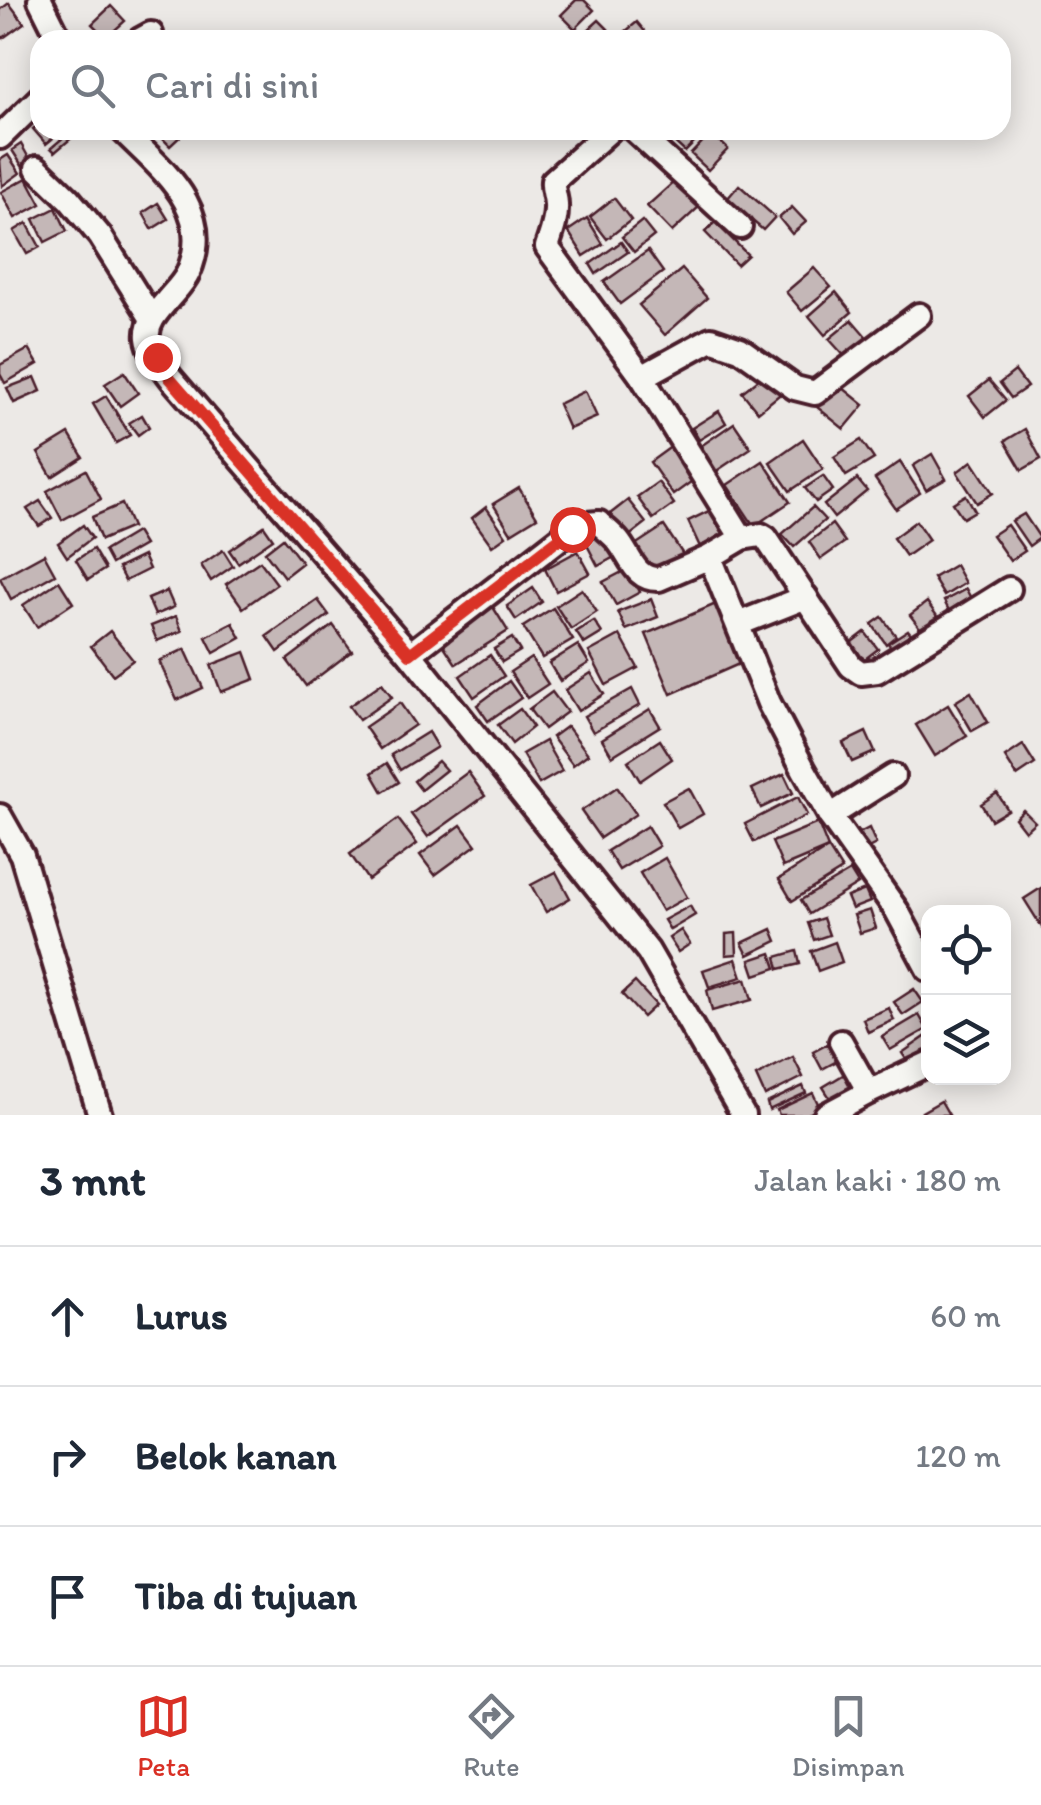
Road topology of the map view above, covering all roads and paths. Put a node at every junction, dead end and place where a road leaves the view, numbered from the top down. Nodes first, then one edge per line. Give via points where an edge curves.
1 (40, 0) edge
2 (55, 30) edge
3 (30, 108) edge
4 (0, 136) edge
5 (133, 140) edge
6 (599, 140) edge
7 (645, 140) edge
8 (38, 168) dead end
9 (740, 227) dead end
10 (919, 315) dead end
11 (152, 320) junction
12 (642, 377) junction
13 (742, 538) junction
14 (710, 557) junction
15 (1009, 589) dead end
16 (806, 597) junction
17 (738, 624) junction
18 (410, 654) junction
19 (893, 776) dead end
20 (0, 816) edge
21 (830, 816) junction
22 (921, 956) edge
23 (841, 1042) dead end
24 (921, 1067) edge
25 (869, 1092) junction
26 (100, 1115) edge
27 (743, 1115) edge
28 (826, 1115) edge

1 - 2 street
3 - 4 street
5 - 11 street via 184,197 196,226 188,276
6 - 12 street via 553,180 556,204 547,247
7 - 9 street
8 - 11 street via 100,236
10 - 12 street via 815,393 794,388 740,349 711,339
11 - 18 street via 148,338 170,378
12 - 13 street
13 - 14 street
13 - 16 street via 766,538
14 - 17 street
14 - 18 street via 650,580 599,523 586,524
15 - 16 street via 868,674 852,666
16 - 17 street
17 - 21 street via 768,703
18 - 27 street via 648,951
19 - 21 street
20 - 26 street via 22,855
21 - 22 street
23 - 25 street
24 - 25 street
25 - 28 street

